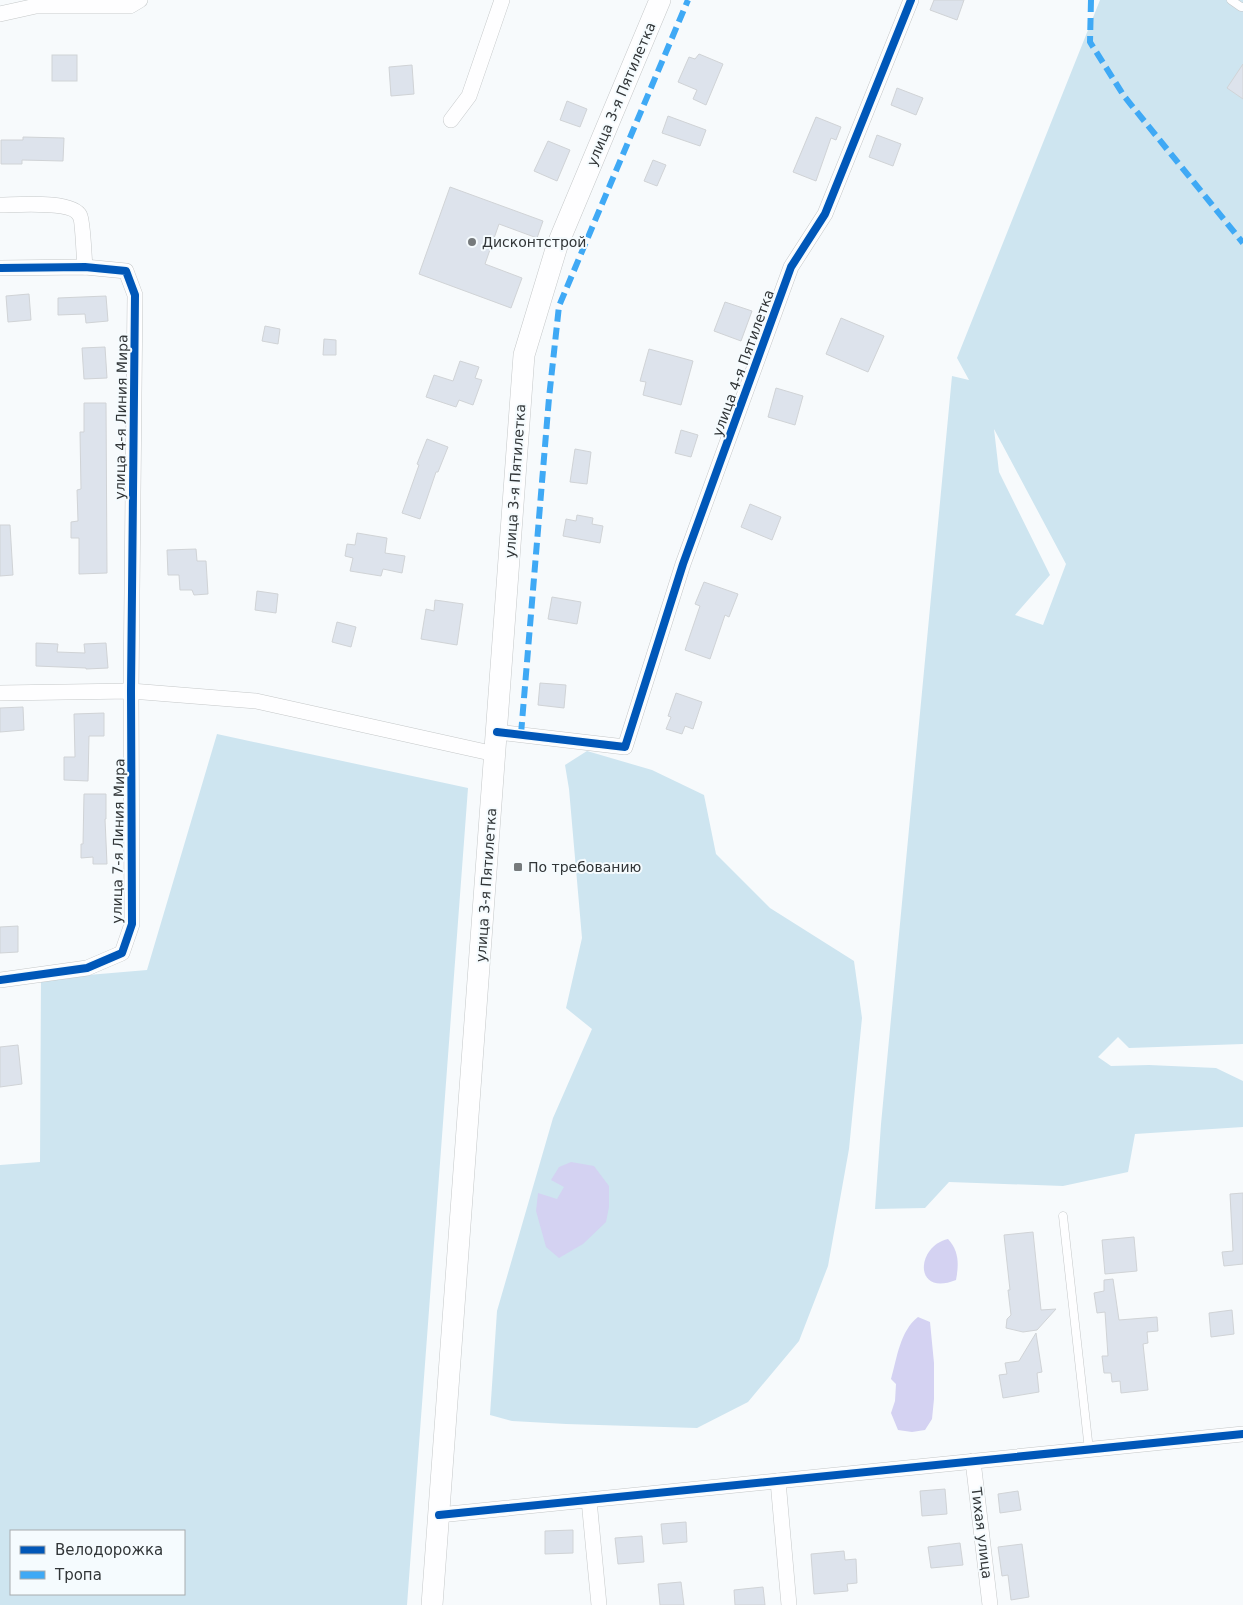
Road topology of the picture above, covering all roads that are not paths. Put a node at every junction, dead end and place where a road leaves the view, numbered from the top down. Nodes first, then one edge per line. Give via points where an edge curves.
1 (140, 0) edge
2 (502, 0) edge
3 (660, 0) edge
4 (912, 0) edge
5 (1230, 0) edge
6 (1243, 7) edge
7 (0, 14) edge
8 (452, 120) dead end
9 (0, 204) edge
10 (85, 267) junction
11 (0, 268) edge
12 (132, 692) junction
13 (0, 693) edge
14 (497, 732) junction
15 (495, 754) junction
16 (0, 980) edge
17 (1064, 1216) dead end
18 (1243, 1434) edge
19 (1089, 1450) junction
20 (973, 1461) junction
21 (778, 1481) junction
22 (588, 1500) junction
23 (439, 1515) junction
24 (432, 1605) edge
25 (599, 1605) edge
26 (789, 1605) edge
27 (990, 1605) edge

1 - 7 street via 130,6 36,6
2 - 8 street via 469,96
3 - 14 main road, улица 3-я Пятилетка via 557,246 524,355
4 - 14 street, улица 4-я Пятилетка via 825,214 792,267 683,564 625,747
5 - 6 lane
9 - 10 street via 73,209 80,216
10 - 11 street, улица 4-я Линия Мира
10 - 12 street, улица 4-я Линия Мира via 126,271 135,295
12 - 13 street
12 - 15 street via 256,701
12 - 16 street, улица 7-я Линия Мира via 132,924 122,953 87,968
14 - 15 main road, улица 3-я Пятилетка
15 - 23 main road, улица 3-я Пятилетка
17 - 19 lane
18 - 19 street
19 - 20 street
20 - 21 street
20 - 27 street, Тихая улица
21 - 22 street
21 - 26 street
22 - 23 street
22 - 25 street
23 - 24 main road, улица 3-я Пятилетка

